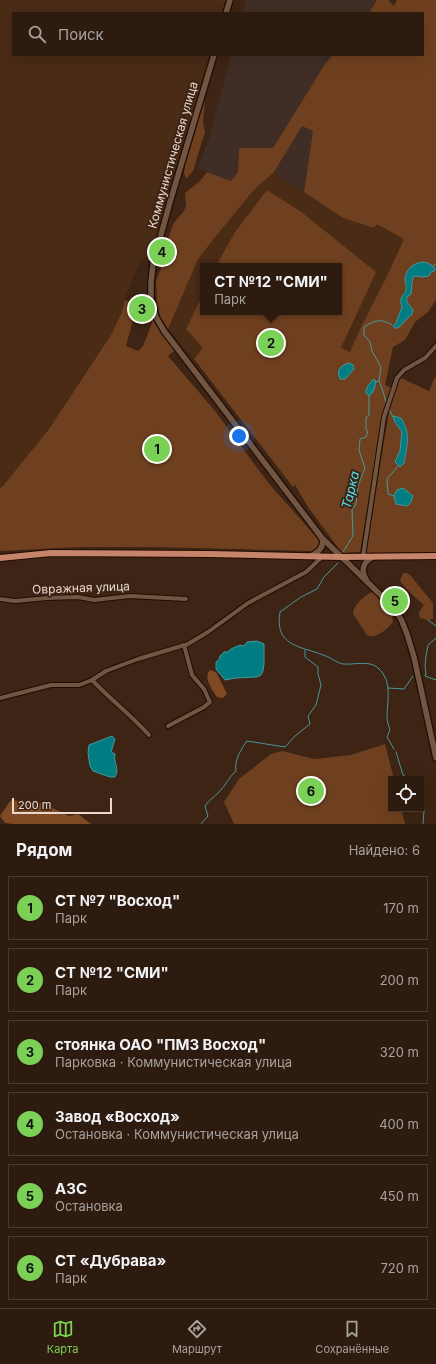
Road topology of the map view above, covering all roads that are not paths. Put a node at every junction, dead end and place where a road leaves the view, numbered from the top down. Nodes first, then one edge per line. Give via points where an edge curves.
1 (230, 0) edge
2 (226, 12) edge
3 (214, 56) edge
4 (436, 346) edge
5 (322, 538) junction
6 (363, 554) junction
7 (311, 556) junction
8 (436, 556) edge
9 (322, 557) junction
10 (341, 557) junction
11 (374, 557) junction
12 (0, 558) edge
13 (371, 586) junction
14 (0, 599) edge
15 (186, 599) dead end
16 (184, 646) junction
17 (92, 680) junction
18 (0, 698) edge
19 (168, 726) dead end
20 (149, 735) dead end
21 (436, 758) edge

1 - 2 main road
3 - 5 main road, Коммунистическая улица via 153,264 153,306 164,331
4 - 6 street via 425,358 404,370 397,378 384,417
5 - 7 main road via 321,549
5 - 10 main road, Коммунистическая улица
6 - 10 main road
6 - 11 main road
7 - 9 main road
7 - 12 main road via 51,553
8 - 11 main road
9 - 10 main road
9 - 16 street via 306,572 248,603
10 - 13 main road, Коммунистическая улица
11 - 13 main road via 368,559 364,568 364,577
13 - 21 main road, Коммунистическая улица via 394,610 407,634 418,672
14 - 15 street, Овражная улица via 15,601 78,597 94,600 137,596
16 - 17 street via 138,659 106,671
16 - 19 street via 192,675 210,702
17 - 18 street via 79,685 51,685
17 - 20 street

